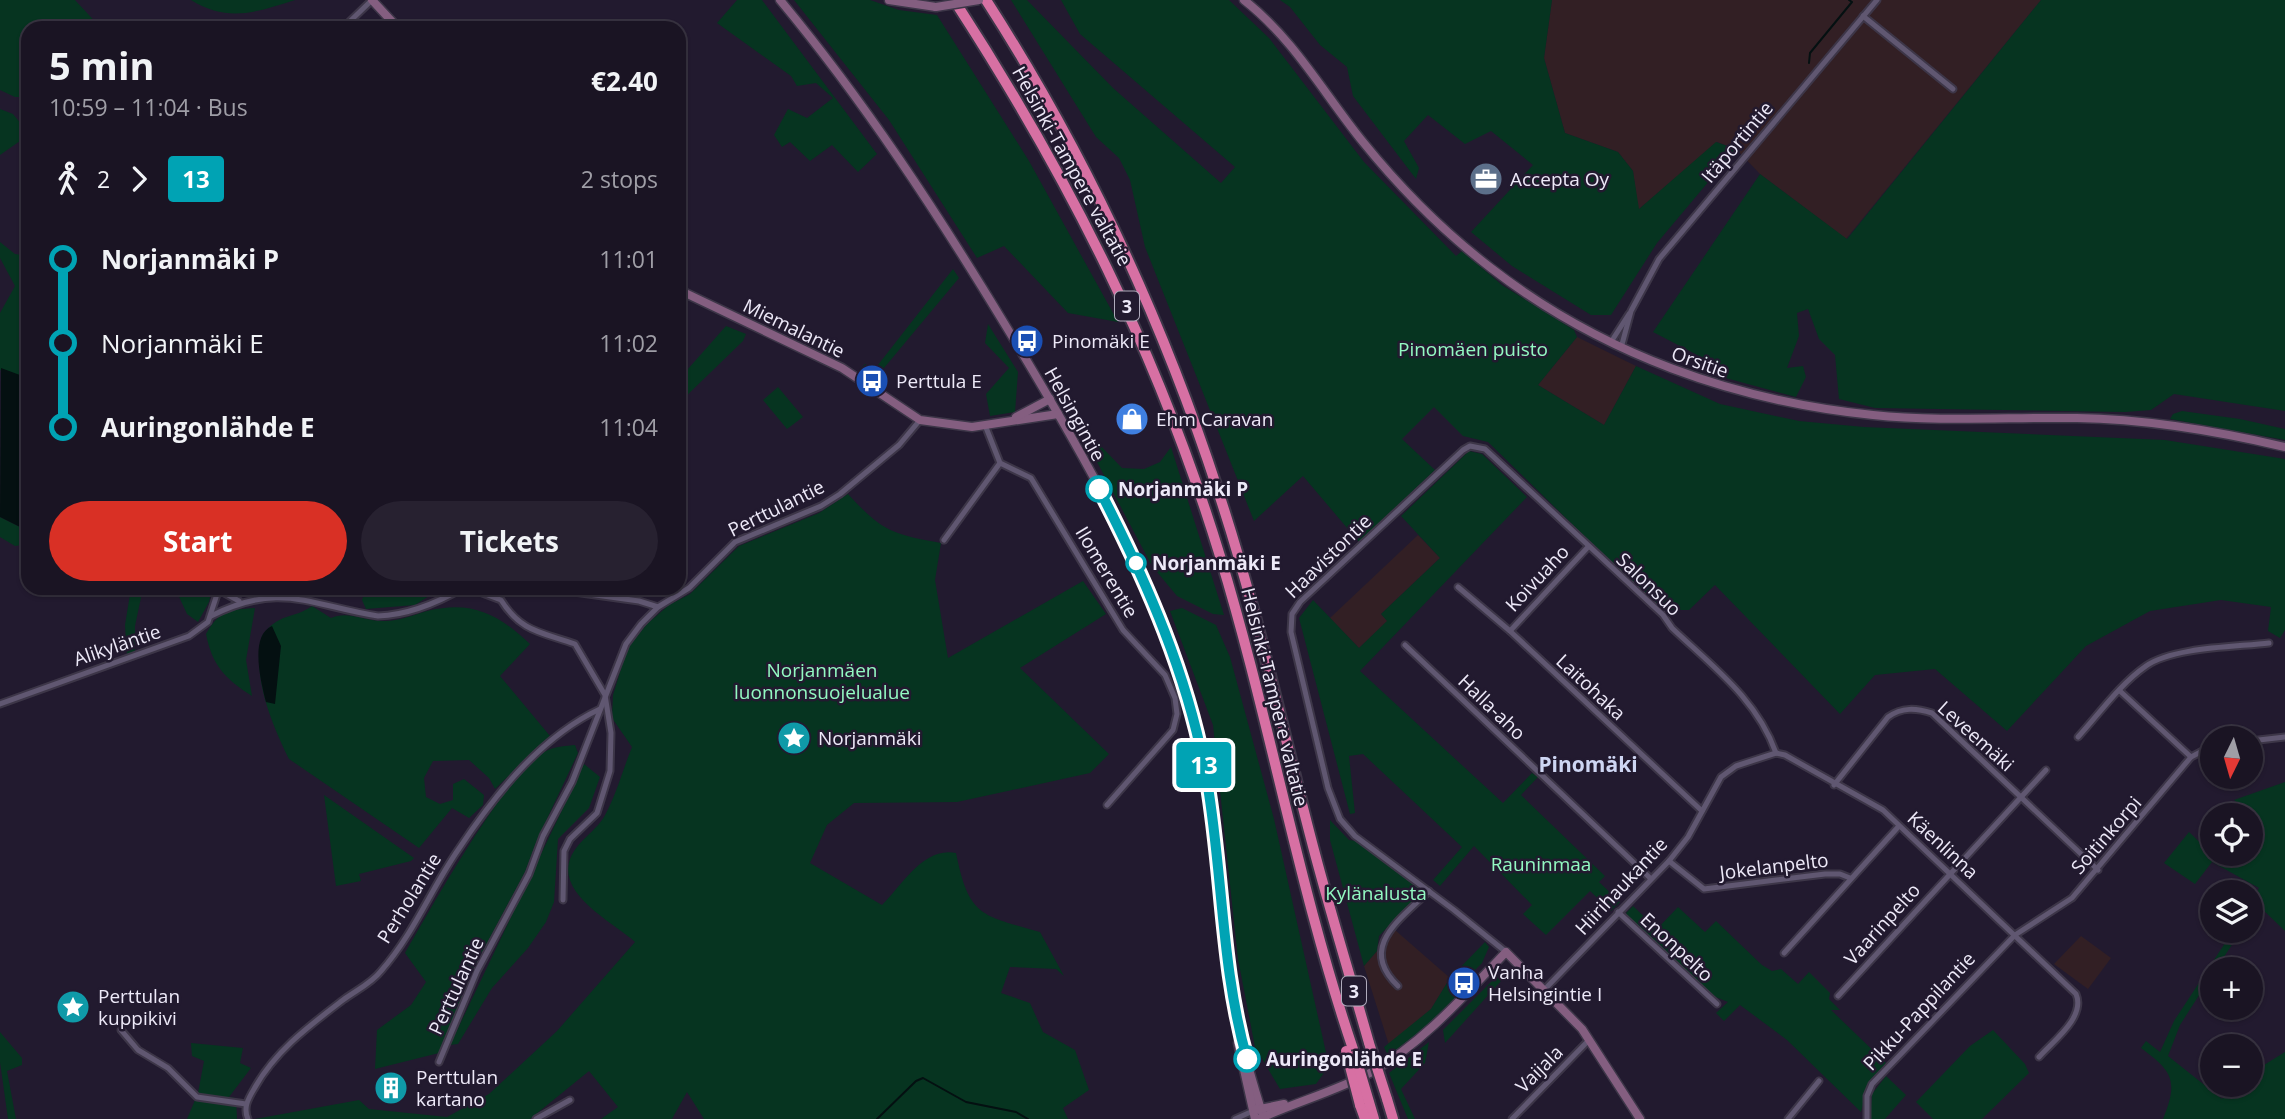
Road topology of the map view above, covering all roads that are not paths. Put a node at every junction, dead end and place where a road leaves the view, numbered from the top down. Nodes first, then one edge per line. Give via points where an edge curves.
1 (372, 0) edge
2 (780, 0) edge
3 (890, 0) edge
4 (954, 0) edge
5 (979, 0) edge
6 (986, 0) edge
7 (1244, 0) edge
8 (1877, 0) edge
9 (1863, 16) junction
10 (350, 21) edge
11 (392, 21) edge
12 (1953, 89) dead end
13 (686, 293) edge
14 (1631, 311) junction
15 (1611, 342) junction
16 (1621, 348) junction
17 (1050, 399) junction
18 (1058, 414) junction
19 (1011, 419) junction
20 (920, 420) junction
21 (985, 425) junction
22 (2285, 447) edge
23 (1486, 449) joint
24 (1000, 463) junction
25 (944, 540) dead end
26 (1588, 547) junction
27 (1458, 587) dead end
28 (686, 589) edge
29 (217, 595) edge
30 (229, 595) edge
31 (450, 595) edge
32 (486, 595) edge
33 (596, 595) edge
34 (677, 595) edge
35 (239, 601) junction
36 (658, 607) junction
37 (211, 616) junction
38 (1510, 631) junction
39 (2269, 643) dead end
40 (1405, 645) dead end
41 (2120, 691) junction
42 (605, 695) junction
43 (0, 704) edge
44 (600, 709) junction
45 (2078, 737) dead end
46 (2285, 737) edge
47 (2263, 740) edge
48 (1776, 753) junction
49 (2200, 753) edge
50 (2192, 757) junction
51 (2046, 770) dead end
52 (1834, 785) junction
53 (2020, 797) junction
54 (1107, 805) dead end
55 (1702, 811) junction
56 (1899, 826) junction
57 (1669, 861) junction
58 (2098, 870) junction
59 (1949, 873) junction
60 (1650, 878) junction
61 (1850, 878) junction
62 (1429, 891) junction
63 (563, 900) dead end
64 (1618, 912) junction
65 (2015, 935) junction
66 (1506, 952) junction
67 (1784, 953) dead end
68 (1398, 986) dead end
69 (1545, 989) junction
70 (1838, 996) dead end
71 (1717, 1004) dead end
72 (121, 1030) dead end
73 (1588, 1040) junction
74 (2039, 1057) dead end
75 (439, 1062) dead end
76 (1819, 1081) dead end
77 (570, 1100) dead end
78 (1365, 1103) junction
79 (246, 1104) junction
80 (1259, 1115) edge
81 (248, 1119) edge
82 (536, 1119) edge
83 (1235, 1119) edge
84 (1365, 1119) edge
85 (1374, 1119) edge
86 (1393, 1119) edge
87 (1511, 1119) edge
88 (1640, 1119) edge
89 (1788, 1119) edge
90 (1867, 1119) edge

1 - 10 street
1 - 11 main road
2 - 17 main road, Helsingintie via 871,119 950,234
3 - 5 main road, bridge via 936,6
4 - 78 highway, Helsinki-Tampere valtatie / 3, bridge via 1076,203 1139,331 1182,442 1235,610
6 - 86 highway, Helsinki-Tampere valtatie / 3, bridge via 1040,88 1133,269 1196,428 1260,632 1318,864
7 - 15 main road, Orsitie via 1281,34 1363,142 1422,208 1526,294
8 - 9 street, Itäportintie
9 - 12 street
9 - 14 street, Itäportintie via 1659,259
13 - 20 main road, Miemalantie via 842,368
14 - 15 street, Itäportintie
14 - 16 street, Itäportintie
15 - 16 main road, Orsitie
16 - 22 main road, Orsitie via 1729,389 1825,410 1899,417 2126,421
17 - 18 main road, Helsingintie
17 - 19 main road, Miemalantie
18 - 19 main road, Miemalantie
18 - 80 main road, Helsingintie via 1152,596 1185,690 1207,783 1228,975
19 - 21 main road, Miemalantie
20 - 21 main road, Miemalantie via 951,426
20 - 28 street, Perttulantie via 900,445 840,494 735,542
21 - 24 street
23 - 26 street, Salonsuo
23 - 62 street, Haavistontie via 1470,446 1463,450 1292,614 1293,642 1328,788 1340,819 1355,836
24 - 25 street
24 - 54 street, Ilomerentie via 1031,478 1123,630 1172,686 1177,714 1173,730
26 - 38 street, Koivuaho
26 - 48 street, Salonsuo via 1749,701
27 - 38 street, Laitohaka
29 - 37 street
30 - 35 street
31 - 35 street via 393,615 347,611 284,596
32 - 42 street via 501,600 527,630 575,644
33 - 36 street
34 - 36 street, Perttulantie
35 - 37 street, Alikyläntie
36 - 42 street, Perttulantie via 626,644
37 - 43 street, Alikyläntie via 189,636
38 - 55 street, Laitohaka
39 - 41 street via 2162,658 2147,665
40 - 60 street, Halla-aho
41 - 45 street
41 - 50 street
42 - 44 street, Perttulantie
42 - 63 street via 610,771 597,813 564,851
44 - 75 street, Perttulantie via 572,782 543,836 530,874 477,971
44 - 79 street, Perholantie via 523,766 457,850 415,924 380,973 294,1038 265,1069
46 - 47 street
48 - 52 street, Käenlinna
48 - 55 street, Hiirihaukantie via 1729,771
49 - 50 street, Soitinkorpi
50 - 58 street, Soitinkorpi
51 - 53 street, Vaarinpelto
52 - 53 street, Leveemäki via 1888,717 1897,710 1920,709 1932,713
52 - 56 street, Käenlinna via 1882,810
53 - 58 street, Leveemäki
53 - 59 street, Vaarinpelto
55 - 57 street, Hiirihaukantie
56 - 59 street, Käenlinna
56 - 61 street
57 - 60 street, Hiirihaukantie
57 - 61 street, Jokelanpelto via 1704,889 1825,874
58 - 65 street, Soitinkorpi via 2072,898
59 - 65 street, Käenlinna
59 - 70 street, Vaarinpelto
60 - 64 street, Hiirihaukantie
61 - 67 street
62 - 66 street
62 - 68 street via 1386,934 1380,951 1383,967
64 - 69 street, Hiirihaukantie
64 - 71 street, Enonpelto
65 - 74 street, Käenlinna via 2070,986 2079,1001 2077,1013
65 - 90 street, Pikku-Pappilantie via 1872,1084
66 - 69 main road
66 - 80 main road via 1427,1031 1388,1062 1353,1081
69 - 73 main road
72 - 79 street via 138,1050 169,1068 197,1097
73 - 87 street, Vaijala
73 - 88 main road
76 - 89 street
77 - 82 street
78 - 84 highway
78 - 85 highway, Helsinki-Tampere valtatie / 3
79 - 81 street
80 - 83 street

